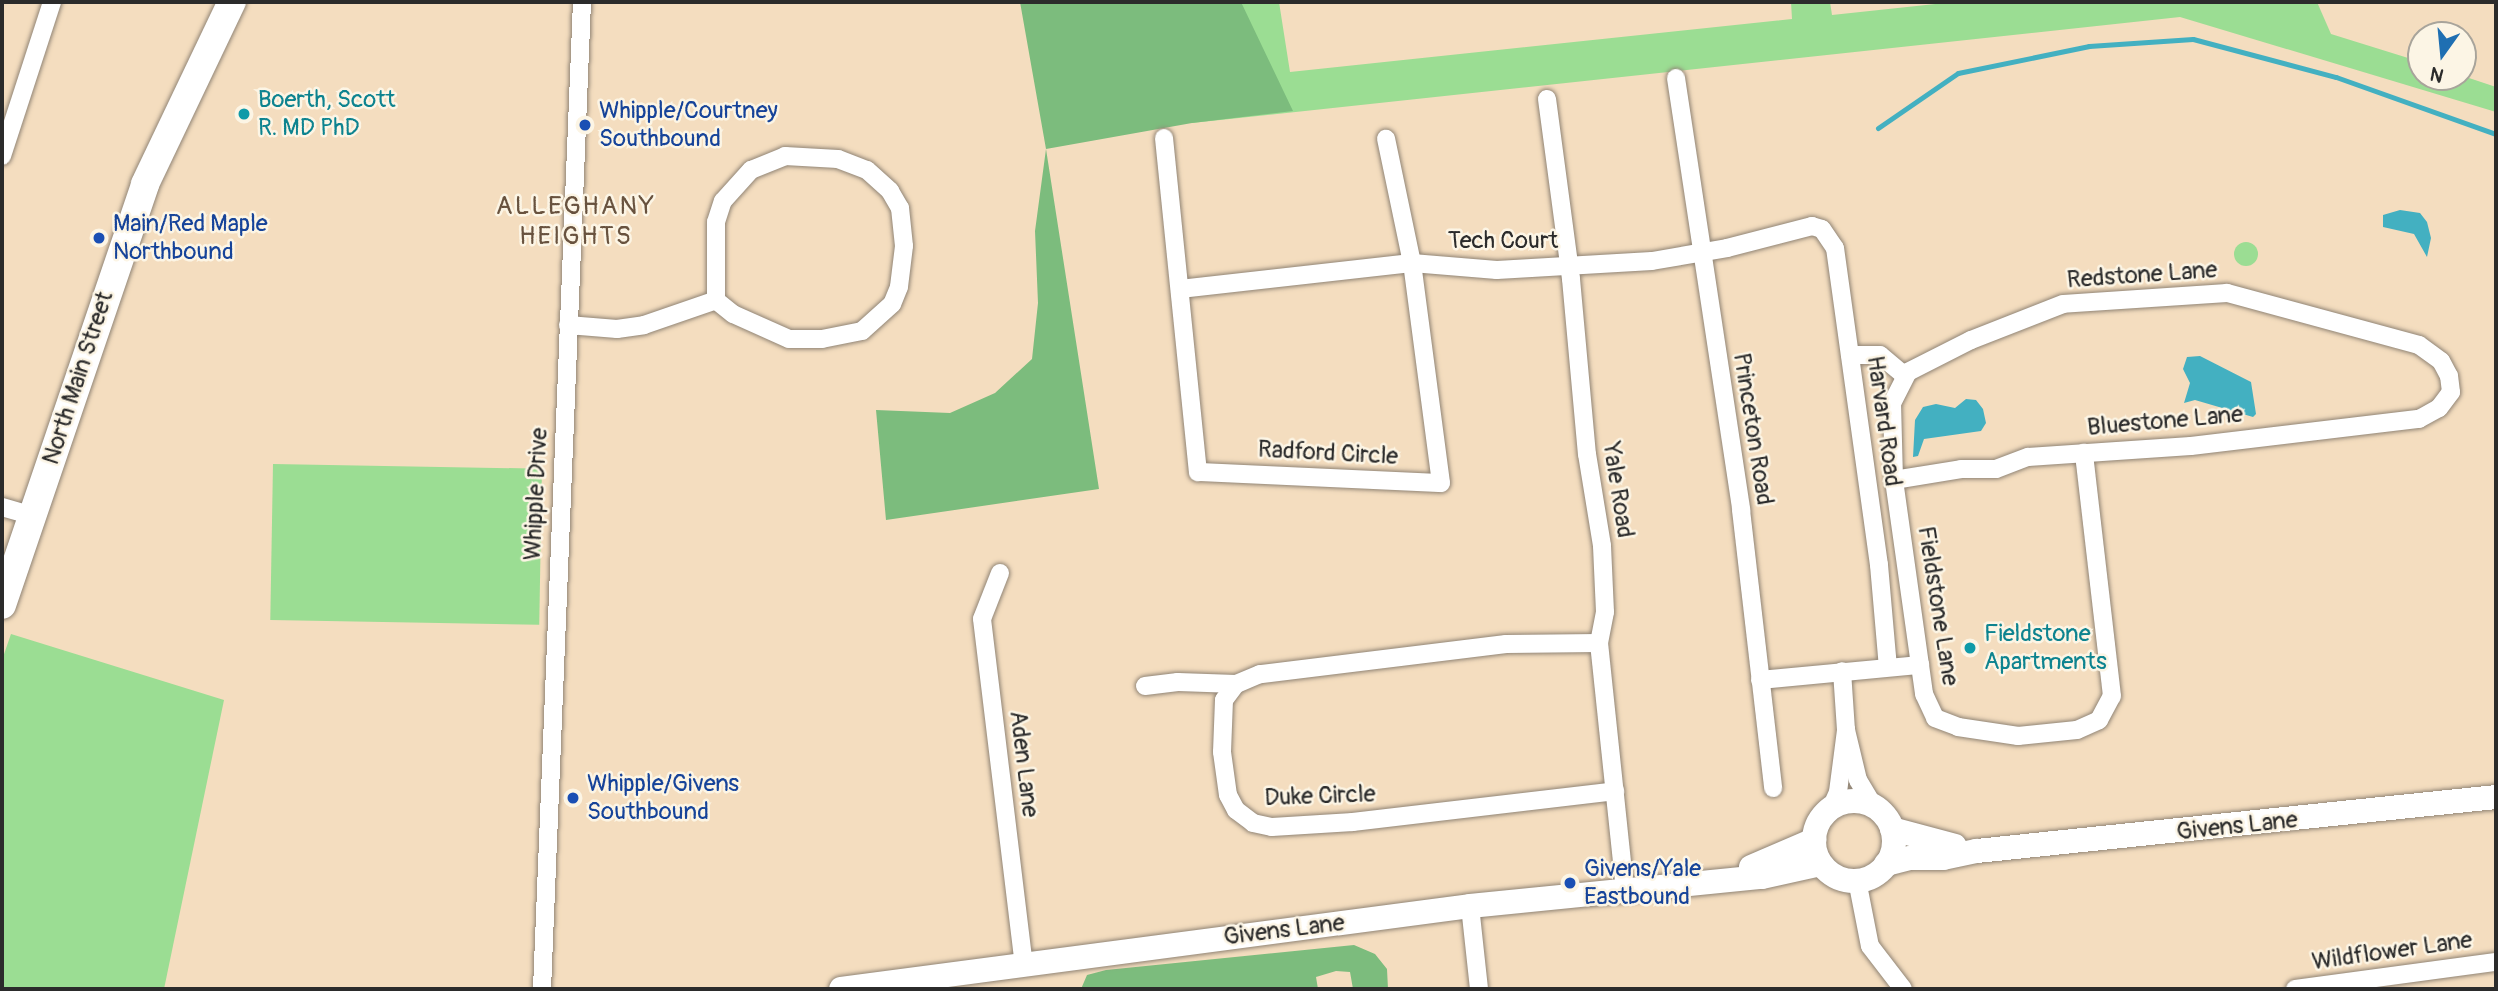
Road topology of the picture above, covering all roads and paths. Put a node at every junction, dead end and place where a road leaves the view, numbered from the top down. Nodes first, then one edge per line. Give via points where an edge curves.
1 (52, 2) edge
2 (232, 2) edge
3 (582, 2) edge
4 (1676, 78) dead end
5 (1547, 99) dead end
6 (1164, 138) dead end
7 (1386, 139) dead end
8 (2, 156) edge
9 (1822, 229) joint
10 (1701, 253) junction
11 (1412, 264) junction
12 (1569, 266) junction
13 (1180, 289) junction
14 (716, 300) junction
15 (568, 325) junction
16 (1850, 355) junction
17 (1904, 375) junction
18 (2439, 408) joint
19 (2084, 453) junction
20 (1894, 480) junction
21 (2, 507) edge
22 (33, 516) junction
23 (1000, 573) dead end
24 (2, 605) edge
25 (1599, 643) junction
26 (1920, 665) junction
27 (1888, 667) junction
28 (1842, 671) junction
29 (1760, 680) junction
30 (1236, 684) junction
31 (1145, 686) dead end
32 (1846, 730) junction
33 (1773, 788) dead end
34 (1615, 791) junction
35 (2496, 797) edge
36 (1831, 808) junction
37 (1875, 808) junction
38 (1892, 829) junction
39 (1814, 840) junction
40 (1977, 851) junction
41 (1821, 864) junction
42 (1886, 864) junction
43 (1728, 878) junction
44 (1857, 880) junction
45 (1625, 889) junction
46 (1470, 906) junction
47 (2496, 962) edge
48 (1024, 964) junction
49 (542, 989) edge
50 (841, 989) edge
51 (1479, 989) edge
52 (1903, 989) edge
53 (2295, 989) edge

1 - 8 street
2 - 22 main road, North Main Street via 145,184
3 - 15 street, Whipple Drive
4 - 10 street, Princeton Road
5 - 12 street, Yale Road
6 - 13 street, Radford Circle
7 - 11 street, Radford Circle
9 - 10 street, Tech Court via 1802,228
9 - 16 street, Harvard Road via 1835,248
10 - 12 street, Tech Court
10 - 29 street, Princeton Road via 1741,510
11 - 12 street, Tech Court via 1497,270
11 - 13 street, Tech Court
11 - 13 street, Radford Circle via 1441,483 1198,472
12 - 25 street, Yale Road via 1578,379 1605,583
14 - 14 street via 733,314 789,339 822,340 862,331 891,304 899,287 904,246 900,208 880,180 838,159 785,156 764,161 736,182 723,201 716,222
14 - 15 street via 644,325 617,329
15 - 49 street, Whipple Drive
16 - 17 street via 1880,355
16 - 27 street, Harvard Road via 1880,565
17 - 18 street, Redstone Lane via 1971,340 2063,304 2227,293 2419,345 2441,361 2449,376 2451,392
17 - 20 street via 1892,403
18 - 19 street, Bluestone Lane via 2419,419 2305,435
19 - 20 street, Bluestone Lane via 2028,457 1996,469 1961,469
19 - 26 street, Fieldstone Lane via 2112,696 2099,720 2048,736 1958,727 1935,718 1924,694
20 - 26 street, Fieldstone Lane
21 - 22 street
22 - 24 main road, North Main Street
23 - 48 street, Aden Lane via 982,619
25 - 30 street via 1543,642 1450,650 1260,674
25 - 34 street, Yale Road
26 - 27 street
27 - 28 street
28 - 29 street
28 - 32 street
29 - 33 street, Princeton Road
30 - 31 street
30 - 34 street, Duke Circle via 1222,711 1227,787 1236,810 1263,827 1353,822
32 - 36 street via 1838,792
32 - 37 street via 1858,780
34 - 45 street, Yale Road
35 - 40 street, Givens Lane
36 - 37 street via 1857,801
36 - 39 street via 1816,826
37 - 38 street
38 - 40 street, Givens Lane via 1923,841
38 - 42 street via 1894,842
39 - 41 street
39 - 43 street, Givens Lane
40 - 42 street, Givens Lane
41 - 43 street, Givens Lane via 1762,877
41 - 44 street via 1834,876
42 - 44 street via 1878,873
43 - 45 street, Givens Lane
44 - 52 street via 1870,946
45 - 46 street, Givens Lane
46 - 48 street, Givens Lane
46 - 51 street
47 - 53 street, Wildflower Lane
48 - 50 street, Givens Lane

